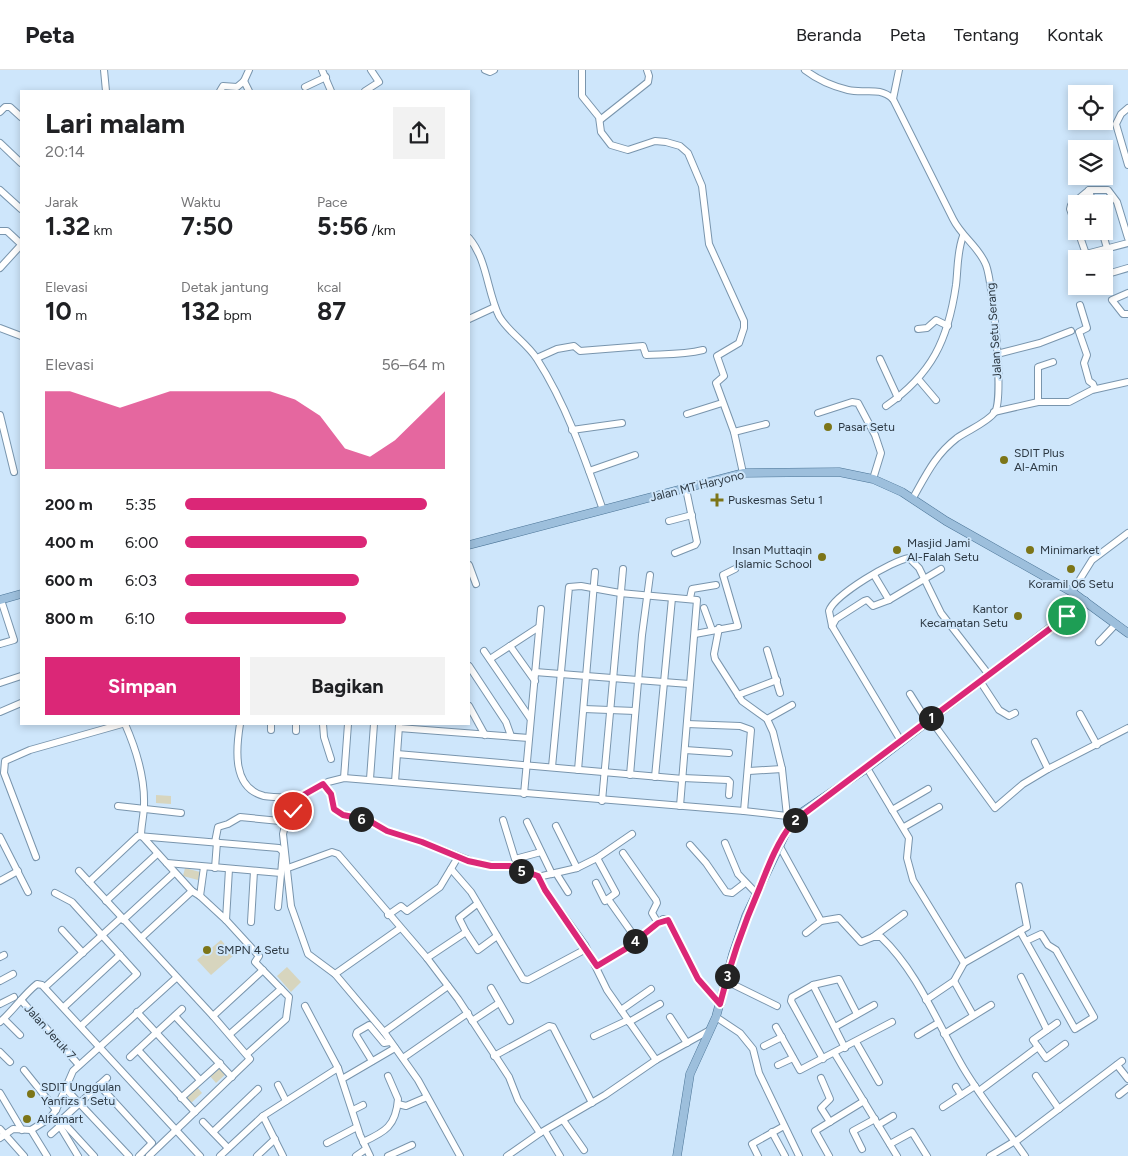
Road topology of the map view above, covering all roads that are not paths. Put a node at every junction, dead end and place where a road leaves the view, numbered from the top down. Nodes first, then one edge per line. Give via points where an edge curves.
1 (104, 70) edge
2 (249, 70) edge
3 (322, 70) edge
4 (485, 70) edge
5 (494, 70) edge
6 (582, 70) edge
7 (647, 70) edge
8 (805, 70) edge
9 (899, 70) edge
10 (373, 71) edge
11 (326, 77) junction
12 (244, 81) junction
13 (305, 87) dead end
14 (106, 90) edge
15 (221, 90) edge
16 (248, 90) edge
17 (331, 90) edge
18 (366, 90) edge
19 (893, 98) junction
20 (1128, 108) edge
21 (0, 112) edge
22 (20, 116) edge
23 (600, 120) junction
24 (0, 143) edge
25 (20, 162) edge
26 (1128, 165) edge
27 (1089, 190) junction
28 (1, 192) edge
29 (1083, 195) edge
30 (1090, 195) edge
31 (20, 208) edge
32 (1122, 218) junction
33 (1128, 224) edge
34 (0, 231) edge
35 (962, 236) junction
36 (1128, 238) edge
37 (470, 240) edge
38 (1105, 240) edge
39 (1128, 243) edge
40 (20, 244) edge
41 (20, 246) edge
42 (1108, 248) junction
43 (1103, 250) edge
44 (0, 268) edge
45 (1128, 268) edge
46 (1113, 272) edge
47 (1128, 293) edge
48 (1080, 305) dead end
49 (495, 307) junction
50 (1128, 314) edge
51 (470, 319) edge
52 (948, 326) junction
53 (0, 328) edge
54 (918, 328) dead end
55 (1071, 331) dead end
56 (20, 336) edge
57 (702, 350) dead end
58 (997, 354) junction
59 (537, 358) junction
60 (880, 359) dead end
61 (1053, 362) dead end
62 (919, 380) junction
63 (1128, 382) edge
64 (1095, 389) junction
65 (898, 398) junction
66 (936, 400) dead end
67 (1038, 402) junction
68 (722, 403) junction
69 (886, 406) dead end
70 (994, 412) junction
71 (818, 413) dead end
72 (687, 414) dead end
73 (0, 415) edge
74 (622, 423) dead end
75 (766, 424) dead end
76 (572, 430) junction
77 (734, 432) junction
78 (635, 455) dead end
79 (589, 470) junction
80 (14, 472) dead end
81 (743, 473) junction
82 (873, 479) junction
83 (686, 489) junction
84 (913, 498) junction
85 (603, 510) junction
86 (692, 515) junction
87 (669, 521) dead end
88 (1128, 533) edge
89 (470, 545) edge
90 (675, 553) dead end
91 (470, 568) edge
92 (623, 569) dead end
93 (735, 569) dead end
94 (941, 569) dead end
95 (595, 572) dead end
96 (650, 575) dead end
97 (874, 575) junction
98 (924, 581) junction
99 (476, 584) dead end
100 (716, 585) dead end
101 (594, 589) junction
102 (1072, 592) junction
103 (620, 593) junction
104 (20, 594) edge
105 (647, 596) junction
106 (672, 598) junction
107 (690, 598) junction
108 (0, 600) edge
109 (889, 600) junction
110 (1085, 601) junction
111 (704, 608) dead end
112 (541, 609) dead end
113 (1116, 624) junction
114 (832, 626) junction
115 (539, 627) junction
116 (719, 628) junction
117 (712, 630) junction
118 (1128, 632) edge
119 (695, 634) junction
120 (1099, 642) dead end
121 (0, 644) edge
122 (510, 646) junction
123 (767, 650) dead end
124 (484, 651) dead end
125 (490, 659) junction
126 (470, 668) edge
127 (535, 672) junction
128 (561, 674) junction
129 (989, 675) junction
130 (20, 676) edge
131 (587, 676) junction
132 (612, 678) junction
133 (638, 680) junction
134 (777, 680) junction
135 (534, 681) junction
136 (663, 681) junction
137 (980, 681) junction
138 (0, 683) edge
139 (690, 684) junction
140 (780, 693) dead end
141 (910, 694) dead end
142 (738, 695) junction
143 (20, 703) edge
144 (792, 705) dead end
145 (470, 708) edge
146 (584, 709) junction
147 (610, 711) junction
148 (635, 711) junction
149 (0, 712) edge
150 (1015, 713) dead end
151 (1080, 714) dead end
152 (530, 718) junction
153 (767, 720) junction
154 (928, 720) junction
155 (687, 724) junction
156 (120, 725) edge
157 (124, 725) edge
158 (240, 725) edge
159 (296, 725) edge
160 (323, 725) edge
161 (348, 725) edge
162 (374, 725) edge
163 (399, 726) edge
164 (423, 726) edge
165 (446, 727) edge
166 (1128, 728) edge
167 (296, 731) dead end
168 (486, 735) junction
169 (511, 736) junction
170 (529, 738) junction
171 (901, 741) junction
172 (1035, 742) dead end
173 (1097, 745) junction
174 (685, 750) junction
175 (397, 754) junction
176 (728, 754) dead end
177 (331, 759) dead end
178 (527, 765) junction
179 (552, 767) junction
180 (867, 768) junction
181 (1048, 769) junction
182 (578, 770) junction
183 (782, 770) junction
184 (749, 771) junction
185 (604, 772) junction
186 (630, 775) junction
187 (656, 777) junction
188 (344, 778) junction
189 (683, 778) junction
190 (370, 779) junction
191 (395, 782) junction
192 (326, 787) junction
193 (928, 790) dead end
194 (524, 794) junction
195 (729, 794) dead end
196 (602, 801) junction
197 (291, 802) junction
198 (118, 806) dead end
199 (680, 806) junction
200 (939, 807) dead end
201 (144, 809) junction
202 (892, 810) junction
203 (744, 811) junction
204 (181, 812) dead end
205 (790, 819) junction
206 (503, 820) dead end
207 (527, 822) dead end
208 (556, 826) dead end
209 (904, 827) junction
210 (632, 834) dead end
211 (142, 836) junction
212 (0, 837) edge
213 (216, 842) junction
214 (725, 844) dead end
215 (690, 845) dead end
216 (779, 845) junction
217 (541, 852) junction
218 (623, 852) dead end
219 (157, 854) junction
220 (36, 857) dead end
221 (458, 857) junction
222 (597, 858) junction
223 (166, 863) junction
224 (282, 864) junction
225 (204, 867) junction
226 (215, 868) junction
227 (288, 868) junction
228 (577, 868) junction
229 (229, 869) junction
230 (450, 869) junction
231 (18, 871) junction
232 (78, 871) dead end
233 (254, 871) junction
234 (174, 873) junction
235 (281, 873) junction
236 (554, 874) junction
237 (538, 876) junction
238 (0, 881) edge
239 (88, 882) junction
240 (596, 883) dead end
241 (745, 883) junction
242 (1019, 886) dead end
243 (192, 891) junction
244 (28, 892) dead end
245 (568, 892) dead end
246 (55, 893) dead end
247 (757, 894) junction
248 (200, 896) junction
249 (608, 899) junction
250 (106, 901) junction
251 (477, 904) junction
252 (278, 907) dead end
253 (904, 914) dead end
254 (388, 915) junction
255 (122, 919) junction
256 (226, 920) junction
257 (822, 921) junction
258 (251, 922) dead end
259 (658, 923) junction
260 (399, 929) junction
261 (62, 930) dead end
262 (1020, 931) junction
263 (466, 932) junction
264 (806, 933) dead end
265 (103, 935) junction
266 (497, 936) junction
267 (873, 937) junction
268 (141, 938) junction
269 (637, 940) junction
270 (1026, 941) junction
271 (586, 949) junction
272 (83, 953) junction
273 (120, 955) junction
274 (427, 958) junction
275 (964, 963) junction
276 (597, 966) junction
277 (263, 970) junction
278 (13, 974) dead end
279 (335, 974) junction
280 (1020, 977) dead end
281 (176, 978) junction
282 (0, 981) edge
283 (726, 981) junction
284 (954, 981) junction
285 (813, 985) junction
286 (448, 986) junction
287 (45, 987) junction
288 (281, 988) junction
289 (491, 988) dead end
290 (651, 989) dead end
291 (14, 997) dead end
292 (21, 1000) junction
293 (926, 1000) junction
294 (500, 1003) junction
295 (0, 1004) edge
296 (660, 1004) dead end
297 (720, 1004) junction
298 (874, 1005) dead end
299 (991, 1005) dead end
300 (64, 1006) junction
301 (305, 1006) dead end
302 (777, 1006) dead end
303 (182, 1008) dead end
304 (621, 1010) junction
305 (137, 1012) junction
306 (468, 1014) junction
307 (857, 1014) junction
308 (973, 1015) junction
309 (175, 1016) junction
310 (213, 1016) junction
311 (670, 1017) dead end
312 (716, 1017) junction
313 (2, 1020) edge
314 (472, 1021) junction
315 (510, 1021) dead end
316 (629, 1021) junction
317 (892, 1022) dead end
318 (1056, 1023) dead end
319 (938, 1024) junction
320 (81, 1026) junction
321 (776, 1027) dead end
322 (835, 1028) junction
323 (711, 1029) junction
324 (1047, 1030) junction
325 (156, 1032) junction
326 (384, 1032) junction
327 (230, 1034) junction
328 (944, 1034) junction
329 (20, 1035) dead end
330 (918, 1035) dead end
331 (594, 1036) dead end
332 (782, 1036) junction
333 (390, 1042) junction
334 (856, 1042) junction
335 (687, 1044) junction
336 (1065, 1044) dead end
337 (764, 1046) dead end
338 (100, 1047) junction
339 (1038, 1047) junction
340 (395, 1048) junction
341 (845, 1048) junction
342 (138, 1050) junction
343 (0, 1052) edge
344 (247, 1054) junction
345 (835, 1054) junction
346 (494, 1056) junction
347 (130, 1057) dead end
348 (403, 1058) junction
349 (793, 1058) junction
350 (823, 1059) junction
351 (656, 1060) junction
352 (372, 1061) junction
353 (10, 1062) dead end
354 (220, 1063) junction
355 (79, 1065) junction
356 (778, 1065) dead end
357 (338, 1068) junction
358 (24, 1070) dead end
359 (388, 1076) dead end
360 (1036, 1076) dead end
361 (232, 1077) junction
362 (107, 1078) dead end
363 (342, 1078) junction
364 (821, 1078) dead end
365 (1128, 1079) edge
366 (200, 1080) junction
367 (879, 1082) dead end
368 (278, 1084) dead end
369 (99, 1085) junction
370 (64, 1087) junction
371 (956, 1088) dead end
372 (977, 1088) junction
373 (1128, 1088) edge
374 (258, 1089) dead end
375 (0, 1093) edge
376 (961, 1095) junction
377 (1119, 1095) dead end
378 (426, 1097) junction
379 (182, 1098) junction
380 (286, 1101) junction
381 (864, 1101) junction
382 (79, 1102) junction
383 (592, 1103) junction
384 (398, 1104) junction
385 (363, 1105) dead end
386 (943, 1107) dead end
387 (1059, 1109) junction
388 (56, 1110) junction
389 (353, 1110) junction
390 (195, 1112) junction
391 (263, 1116) junction
392 (893, 1116) dead end
393 (563, 1120) junction
394 (203, 1122) dead end
395 (830, 1122) junction
396 (877, 1122) junction
397 (60, 1123) junction
398 (784, 1126) junction
399 (357, 1127) junction
400 (22, 1130) junction
401 (31, 1130) junction
402 (176, 1130) junction
403 (213, 1132) junction
404 (542, 1132) junction
405 (772, 1132) junction
406 (1, 1134) edge
407 (50, 1134) dead end
408 (274, 1139) junction
409 (1015, 1141) junction
410 (363, 1142) junction
411 (327, 1143) dead end
412 (890, 1144) junction
413 (412, 1145) dead end
414 (228, 1148) junction
415 (366, 1149) junction
416 (862, 1149) dead end
417 (584, 1150) dead end
418 (557, 1155) edge
419 (24, 1156) edge
420 (47, 1156) edge
421 (78, 1156) edge
422 (94, 1156) edge
423 (129, 1156) edge
424 (139, 1156) edge
425 (149, 1156) edge
426 (200, 1156) edge
427 (220, 1156) edge
428 (257, 1156) edge
429 (283, 1156) edge
430 (356, 1156) edge
431 (370, 1156) edge
432 (388, 1156) edge
433 (460, 1156) edge
434 (507, 1156) edge
435 (677, 1156) edge
436 (758, 1156) edge
437 (785, 1156) edge
438 (799, 1156) edge
439 (829, 1156) edge
440 (897, 1156) edge
441 (927, 1156) edge
442 (990, 1156) edge
443 (1026, 1156) edge

1 - 14 street
2 - 12 street
3 - 11 street
4 - 5 street
6 - 23 street via 582,96
7 - 23 street via 648,82
8 - 19 street via 842,88 883,91
9 - 19 street
10 - 18 street via 378,82
11 - 13 street
11 - 17 street
12 - 15 street via 234,88 224,86
12 - 16 street
19 - 35 street, Jalan Setu Serang
20 - 26 street via 1116,124
21 - 22 street via 8,107
23 - 68 street via 601,132 611,145 628,150 655,141 675,144 684,149 696,169 702,186 709,244 744,324 739,343 717,356 724,375 716,383
24 - 25 street
27 - 29 street
27 - 30 street
27 - 32 street via 1112,192
28 - 31 street
32 - 33 street
32 - 36 street
34 - 40 street via 7,231
35 - 52 street
35 - 58 street, Jalan Setu Serang via 974,246 986,264 991,281
37 - 49 street
38 - 42 street
39 - 42 street
41 - 44 street
42 - 43 street
45 - 46 street
47 - 50 street via 1113,298 1112,302 1123,314
48 - 64 street via 1087,328 1079,332 1087,355 1084,363
49 - 51 street
49 - 59 street via 503,322
52 - 54 street via 936,320 927,328
52 - 62 street
53 - 56 street
55 - 58 street
57 - 59 street via 680,355 671,352 646,355 643,346 580,351 574,346
58 - 70 street, Jalan Setu Serang via 998,405
59 - 76 street
60 - 65 street
61 - 67 street via 1038,367
62 - 65 street
62 - 66 street
63 - 64 street
64 - 67 street via 1069,402
65 - 69 street
67 - 70 street
68 - 72 street
68 - 77 street
70 - 84 street via 931,463
71 - 82 street via 858,403 881,454
73 - 80 street
74 - 76 street
75 - 77 street
76 - 79 street
77 - 81 street
78 - 79 street
79 - 85 street
81 - 82 main road, Jalan MT Haryono via 820,471
81 - 83 main road, Jalan MT Haryono
82 - 84 main road, Jalan MT Haryono
83 - 85 main road, Jalan MT Haryono
83 - 86 street
84 - 102 main road, Jalan MT Haryono via 946,521
85 - 89 main road, Jalan MT Haryono
86 - 87 street
86 - 90 street via 697,544
88 - 102 street via 1092,560
91 - 99 street
92 - 103 street
93 - 116 street via 723,574 738,626
94 - 98 street
95 - 101 street
96 - 105 street
97 - 98 street via 908,557 919,568
97 - 109 street
97 - 114 street via 830,606
98 - 109 street
98 - 129 street via 941,613
100 - 107 street via 692,589
101 - 103 street
101 - 128 street via 569,587
101 - 131 street
102 - 110 main road, Jalan MT Haryono
103 - 105 street
103 - 132 street
104 - 108 main road
105 - 106 street
105 - 133 street
106 - 107 street
106 - 136 street
107 - 119 street via 698,602
108 - 121 street via 14,640
109 - 114 street via 873,606 864,600 840,616
110 - 113 main road, Jalan MT Haryono
110 - 129 main road
111 - 117 street
112 - 115 street
113 - 118 main road, Jalan MT Haryono
113 - 120 street
114 - 171 street
115 - 122 street
115 - 127 street
116 - 117 street
116 - 142 street via 714,654
117 - 119 street
119 - 139 street
122 - 125 street
122 - 135 street
123 - 134 street
124 - 125 street
125 - 152 street
126 - 169 street via 506,722
127 - 128 street
127 - 135 street
128 - 131 street
128 - 179 street
129 - 137 main road
130 - 138 street
131 - 132 street
131 - 146 street
132 - 133 street
132 - 147 street
133 - 136 street
133 - 148 street
134 - 140 street
134 - 142 street
135 - 152 street
136 - 139 street
136 - 187 street
137 - 150 street via 1001,712 1009,716
137 - 154 main road
139 - 155 street
141 - 154 street
142 - 153 street
143 - 149 street
144 - 153 street
145 - 168 street
146 - 147 street
146 - 182 street
147 - 148 street
147 - 185 street
148 - 186 street
151 - 173 street
152 - 170 street
153 - 183 street via 776,740
154 - 171 main road
154 - 181 street via 993,808
155 - 174 street
155 - 184 street via 749,729 752,735
156 - 220 street via 30,750 6,761 4,773
157 - 201 street via 138,757
158 - 197 street via 237,765 241,778 260,795 285,798
159 - 167 street
160 - 177 street
161 - 188 street
162 - 190 street
163 - 164 street
163 - 175 street
164 - 165 street
165 - 168 street
166 - 173 street
168 - 169 street
169 - 170 street
170 - 178 street
171 - 180 main road
172 - 181 street
173 - 181 street
174 - 176 street
174 - 189 street
175 - 178 street
175 - 191 street
178 - 179 street
178 - 194 street
179 - 182 street
180 - 202 street
180 - 205 main road
182 - 185 street
183 - 184 street
183 - 205 street
184 - 203 street
185 - 186 street
185 - 196 street
186 - 187 street
187 - 189 street
188 - 190 street
188 - 192 street
189 - 195 street via 728,780
189 - 199 street
190 - 191 street
191 - 194 street
192 - 197 street
192 - 221 street via 334,809 340,813 368,820 387,831
193 - 202 street
194 - 196 street
196 - 199 street
197 - 213 street via 280,821 240,817 218,827
197 - 227 street via 294,809 283,830
198 - 201 street
199 - 203 street
200 - 209 street
201 - 204 street
201 - 211 street
202 - 209 street
203 - 205 street
205 - 216 main road
206 - 217 street via 515,860
207 - 217 street
208 - 228 street
209 - 275 street via 910,842 907,858 910,874
210 - 222 street
211 - 213 street
211 - 219 street
211 - 239 street
212 - 231 street
213 - 224 street via 279,848 283,852
213 - 226 street
214 - 241 street
215 - 241 street via 726,892 732,893
216 - 247 main road
216 - 257 street
217 - 236 street
218 - 259 street via 656,900 652,912
219 - 223 street
219 - 250 street
221 - 230 street
221 - 237 street via 491,866 513,867
222 - 228 street
222 - 249 street via 616,892
223 - 225 street
223 - 234 street
224 - 227 street
224 - 235 street
225 - 226 street
225 - 248 street
226 - 229 street
227 - 254 street via 337,853
227 - 279 street via 291,906 306,949 312,959
228 - 236 street
229 - 233 street
229 - 256 street
230 - 251 street via 471,892
230 - 254 street via 438,889 407,911 401,906
231 - 238 street
231 - 244 street
232 - 239 street
233 - 235 street
233 - 258 street
234 - 243 street
234 - 255 street
235 - 252 street
236 - 237 street
236 - 245 street
237 - 271 street
239 - 250 street
240 - 249 street via 606,901
241 - 247 street
242 - 262 street via 1028,923
243 - 248 street
243 - 268 street
246 - 265 street via 72,902
247 - 283 main road via 739,935
248 - 256 street
249 - 269 street
250 - 255 street
251 - 263 street via 459,918
251 - 266 street
253 - 267 street
254 - 260 street
255 - 265 street
255 - 268 street
256 - 277 street via 259,956 255,961
257 - 264 street
257 - 267 street via 839,918 861,942
259 - 269 street
259 - 297 street via 663,920 670,922 698,979
260 - 274 street
260 - 279 street
261 - 272 street
262 - 270 street
262 - 275 street
263 - 266 street via 478,950
263 - 274 street
265 - 272 street
265 - 273 street
266 - 271 street via 526,980
267 - 293 street via 881,937 896,953
268 - 281 street
269 - 276 street
270 - 270 street via 1075,1029 1094,1017 1056,950 1041,934
271 - 276 street
272 - 287 street
273 - 300 street
273 - 320 street via 137,975
274 - 286 street
275 - 284 street
276 - 304 street via 601,980
277 - 288 street
277 - 310 street
278 - 282 street
279 - 326 street
280 - 324 street
281 - 305 street
281 - 310 street
283 - 297 main road
283 - 302 street
284 - 293 street
284 - 308 street
285 - 307 street via 839,980
285 - 322 street
285 - 350 street via 791,1000
286 - 306 street
286 - 326 street
287 - 292 street via 37,984
287 - 300 street
288 - 327 street
288 - 344 street via 289,997 286,1019
289 - 294 street
290 - 304 street
291 - 295 street
292 - 313 street
292 - 355 street, Jalan Jeruk 7
293 - 319 street
294 - 314 street
294 - 315 street
296 - 316 street
297 - 312 main road
298 - 307 street
299 - 308 street
300 - 320 street
301 - 357 street
303 - 309 street
304 - 316 street
305 - 325 street
305 - 338 street
306 - 314 street
306 - 348 street
307 - 322 street
308 - 328 street
309 - 325 street
309 - 354 street
310 - 327 street
311 - 335 street
312 - 323 main road
312 - 398 street via 740,1033 754,1049 759,1073
313 - 329 street
314 - 346 street
316 - 331 street
316 - 351 street
317 - 334 street
318 - 324 street
319 - 328 street
319 - 330 street
320 - 338 street
321 - 332 street
322 - 341 street
323 - 335 street
323 - 435 main road via 690,1074
324 - 339 street via 1033,1040
325 - 342 street
325 - 366 street
326 - 333 street
327 - 344 street
328 - 372 street
332 - 337 street
332 - 349 street
333 - 340 street
333 - 352 street via 384,1043 369,1025 357,1032
334 - 341 street
334 - 367 street
335 - 351 street
336 - 339 street via 1046,1058
338 - 355 street
338 - 402 street
339 - 372 street
340 - 348 street
340 - 352 street
341 - 345 street
342 - 347 street
342 - 379 street
343 - 353 street
344 - 361 street via 250,1061
345 - 350 street
345 - 381 street
346 - 383 street via 549,1026 553,1027
346 - 404 street via 509,1077 518,1100
348 - 378 street
349 - 350 street via 800,1070
349 - 356 street
351 - 383 street
352 - 363 street
354 - 361 street
354 - 366 street
355 - 370 street
357 - 363 street
357 - 380 street
358 - 388 street
359 - 384 street via 398,1096
360 - 387 street
361 - 390 street
362 - 369 street
363 - 389 street
364 - 395 street via 830,1099 821,1108
365 - 387 street via 1119,1063
366 - 379 street
368 - 380 street
369 - 382 street
369 - 424 street via 152,1143
370 - 382 street
370 - 388 street
371 - 376 street
372 - 376 street
372 - 409 street
373 - 377 street
374 - 403 street
375 - 400 street
376 - 386 street
378 - 384 street via 406,1106
378 - 433 street
379 - 390 street
380 - 391 street
381 - 395 street
381 - 396 street
382 - 397 street
382 - 423 street
383 - 393 street
384 - 410 street via 388,1129
385 - 389 street
387 - 409 street
388 - 401 street
389 - 399 street
390 - 402 street
391 - 408 street
391 - 414 street
392 - 396 street
393 - 404 street
393 - 417 street
394 - 403 street
395 - 439 street via 815,1132
396 - 412 street
396 - 416 street via 853,1132
397 - 407 street
397 - 421 street
397 - 422 street
398 - 405 street
398 - 438 street
399 - 410 street
399 - 411 street
400 - 401 street
400 - 406 street via 13,1129
401 - 420 street
402 - 425 street
402 - 426 street
403 - 414 street
404 - 418 street
404 - 434 street
405 - 436 street via 752,1144
405 - 437 street
406 - 419 street
408 - 428 street
408 - 429 street
409 - 442 street
409 - 443 street
410 - 415 street
412 - 440 street
412 - 441 street via 912,1132
413 - 432 street
414 - 427 street
415 - 430 street
415 - 431 street

